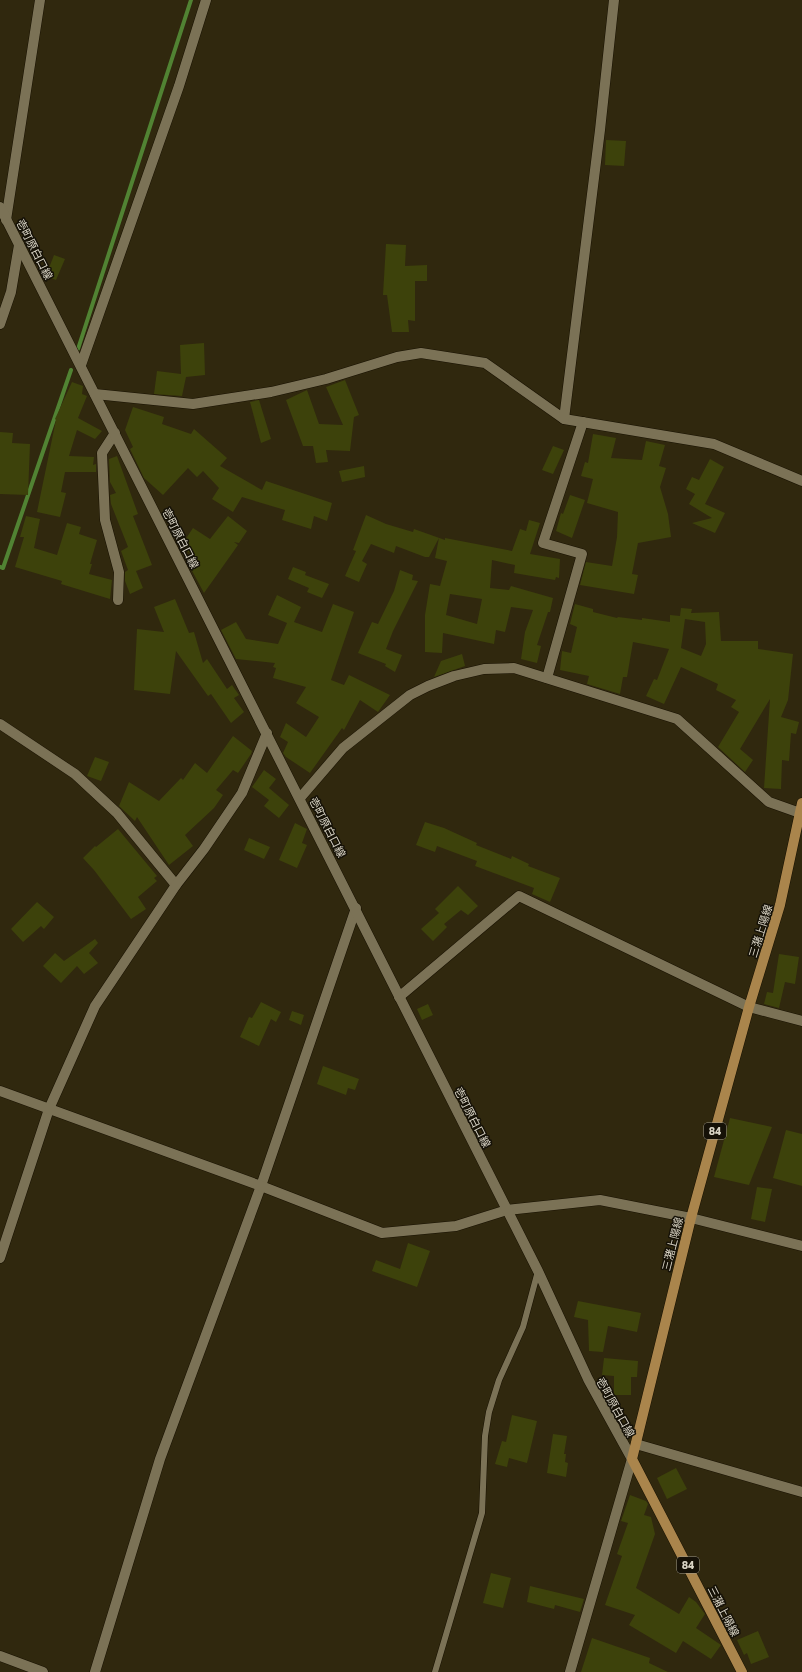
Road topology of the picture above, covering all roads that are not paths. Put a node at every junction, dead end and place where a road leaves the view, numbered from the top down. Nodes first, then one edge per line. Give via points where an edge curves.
1 (40, 0) edge
2 (206, 0) edge
3 (614, 0) edge
4 (0, 207) edge
5 (6, 220) junction
6 (19, 245) junction
7 (0, 324) edge
8 (81, 365) junction
9 (94, 394) junction
10 (564, 419) junction
11 (583, 422) junction
12 (114, 433) junction
13 (802, 481) edge
14 (118, 600) dead end
15 (547, 678) junction
16 (0, 724) edge
17 (267, 733) junction
18 (300, 798) junction
19 (801, 808) edge
20 (176, 885) junction
21 (356, 908) junction
22 (399, 997) junction
23 (749, 1007) junction
24 (802, 1021) edge
25 (0, 1091) edge
26 (49, 1109) junction
27 (261, 1186) junction
28 (507, 1210) junction
29 (691, 1218) junction
30 (802, 1246) edge
31 (0, 1258) edge
32 (538, 1271) junction
33 (636, 1444) junction
34 (632, 1459) junction
35 (802, 1492) edge
36 (0, 1656) edge
37 (43, 1672) edge
38 (95, 1672) edge
39 (435, 1672) edge
40 (570, 1672) edge
41 (742, 1672) edge

1 - 5 street
2 - 8 street via 179,86
3 - 10 street
4 - 5 street, 壱町原白口線
5 - 6 street, 壱町原白口線
6 - 7 street via 11,292
6 - 8 street, 壱町原白口線
8 - 9 street, 壱町原白口線
9 - 10 street via 193,404 271,392 326,379 397,357 421,353 485,363
9 - 12 street, 壱町原白口線
10 - 11 street
11 - 13 street via 714,444
11 - 15 street via 543,543 582,554
12 - 14 street via 102,453 105,520 119,572
12 - 17 street, 壱町原白口線
15 - 18 street via 514,668 484,669 454,676 428,686 410,695 343,748
15 - 19 street via 677,719 769,802
16 - 20 street via 75,774 117,813
17 - 18 street, 壱町原白口線
17 - 20 street via 242,793
18 - 21 street, 壱町原白口線
19 - 23 main road, 三潴上陽線 / 84 via 780,905
20 - 26 street via 95,1006
21 - 22 street, 壱町原白口線
21 - 27 street
22 - 23 street via 519,896
22 - 28 street, 壱町原白口線
23 - 24 street
23 - 29 main road, 三潴上陽線 / 84
25 - 26 street
26 - 27 street
26 - 31 street
27 - 28 street via 382,1233 456,1226
27 - 38 street via 160,1459
28 - 29 street via 600,1200
28 - 32 street, 壱町原白口線
29 - 30 street
29 - 33 main road, 三潴上陽線 / 84
32 - 34 street, 壱町原白口線 via 588,1379
32 - 39 lane via 523,1327 499,1380 490,1412 485,1436 482,1512
33 - 34 main road, 三潴上陽線 / 84
33 - 35 street
34 - 40 street
34 - 41 main road, 三潴上陽線 / 84
36 - 37 street

